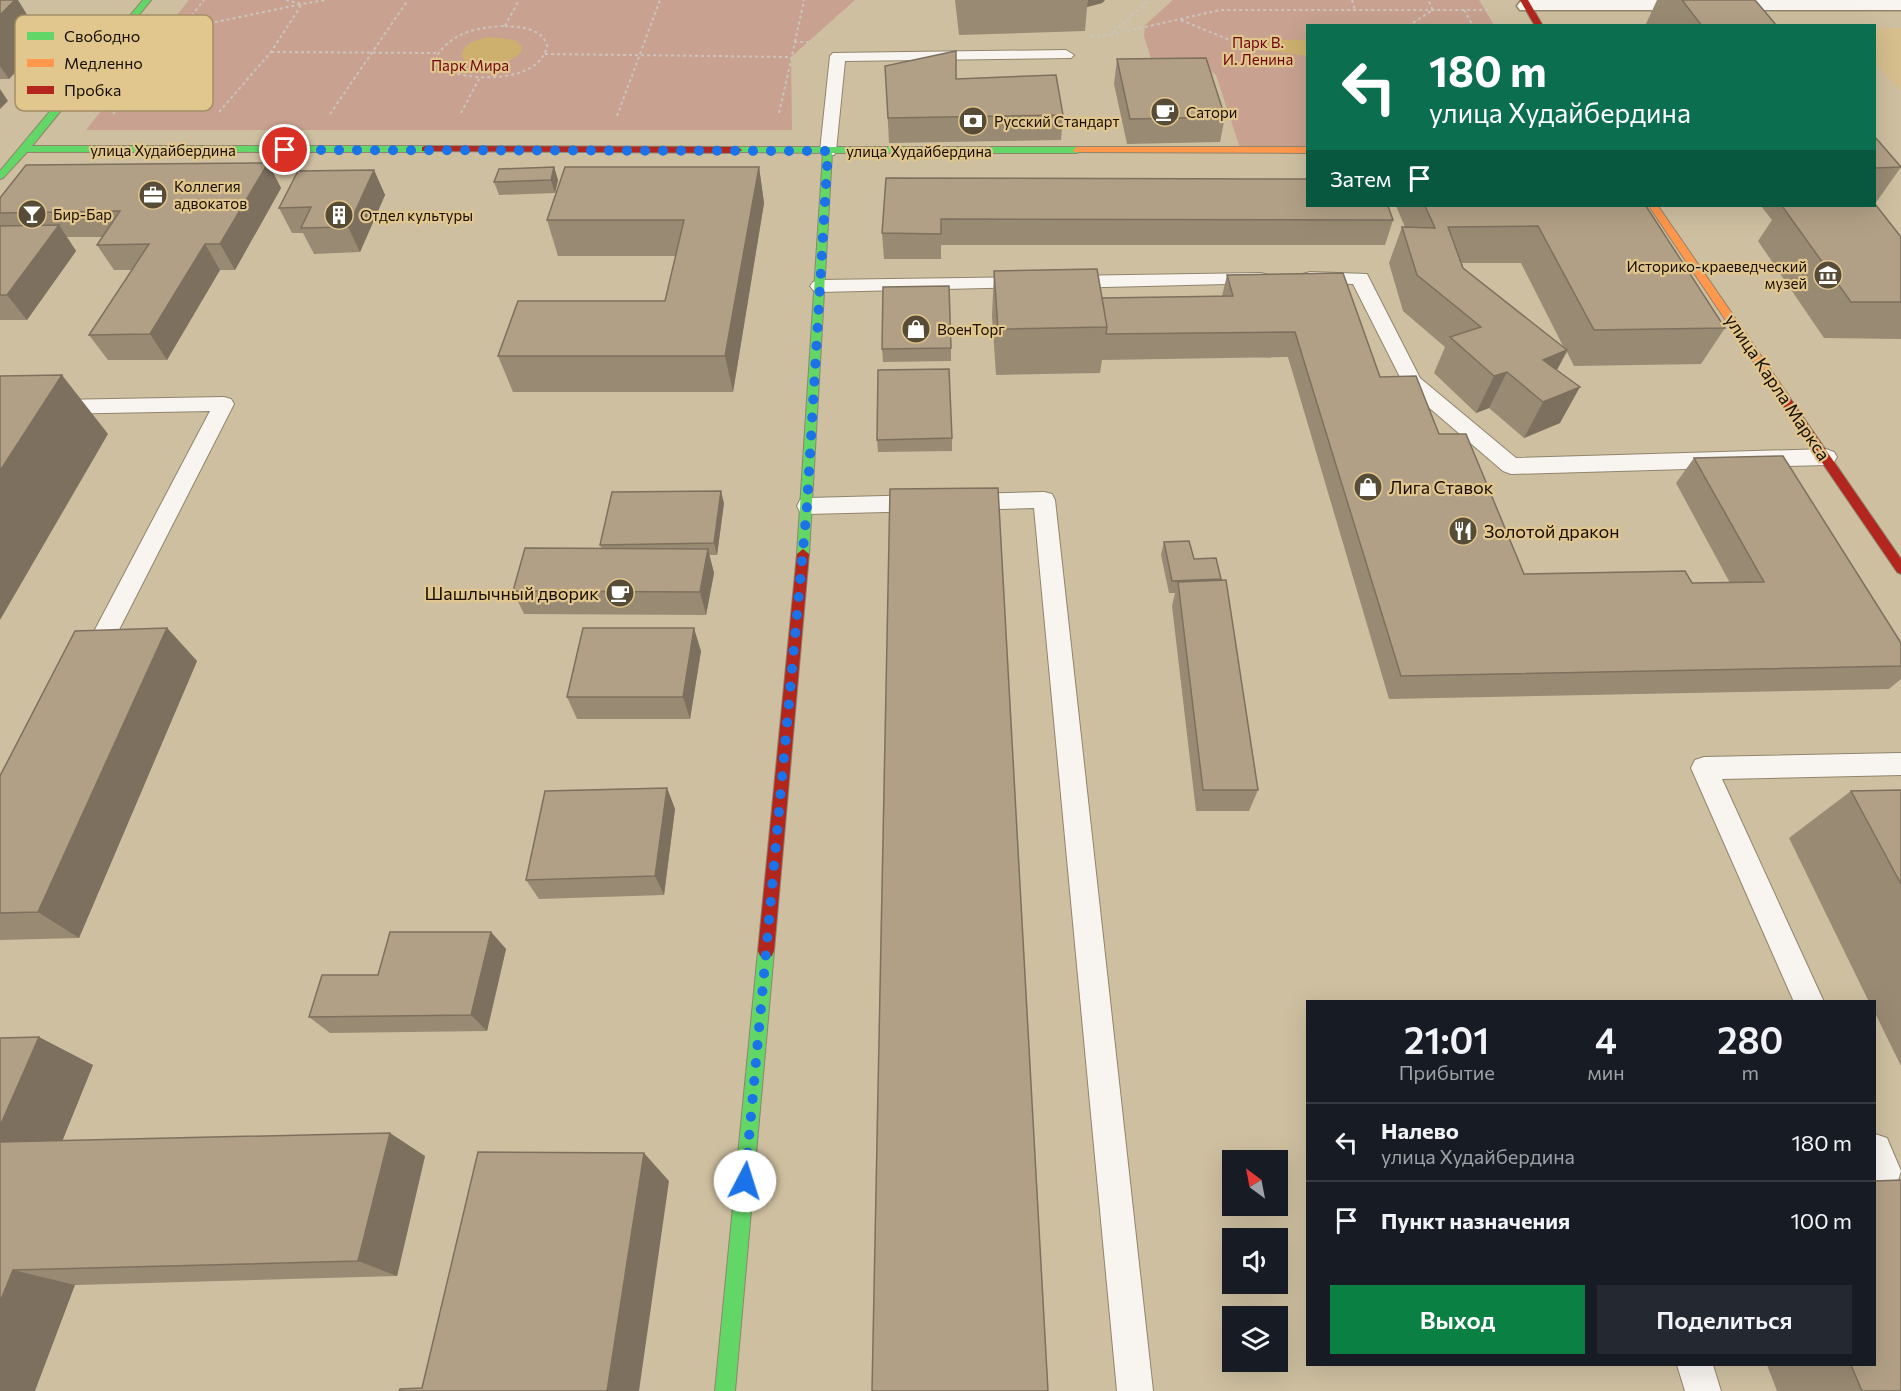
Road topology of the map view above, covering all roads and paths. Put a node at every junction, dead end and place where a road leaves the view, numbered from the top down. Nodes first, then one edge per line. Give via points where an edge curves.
1 (147, 0) edge
2 (286, 0) edge
3 (326, 0) edge
4 (408, 0) edge
5 (519, 0) edge
6 (660, 0) edge
7 (804, 0) edge
8 (1352, 0) edge
9 (1428, 0) edge
10 (1525, 3) edge
11 (302, 4) junction
12 (1901, 4) edge
13 (1355, 10) junction
14 (1433, 10) junction
15 (1464, 10) junction
16 (1491, 10) dead end
17 (135, 15) edge
18 (1180, 19) junction
19 (213, 22) edge
20 (1411, 24) edge
21 (1472, 24) edge
22 (1538, 24) edge
23 (505, 26) junction
24 (1110, 35) dead end
25 (1232, 41) dead end
26 (795, 42) dead end
27 (271, 52) junction
28 (372, 52) junction
29 (438, 53) junction
30 (545, 54) junction
31 (640, 55) junction
32 (1066, 55) dead end
33 (791, 57) dead end
34 (479, 79) junction
35 (56, 111) edge
36 (217, 115) dead end
37 (329, 116) dead end
38 (459, 116) dead end
39 (614, 125) dead end
40 (25, 149) junction
41 (1306, 150) edge
42 (828, 151) junction
43 (0, 176) edge
44 (1655, 207) edge
45 (820, 286) junction
46 (0, 408) edge
47 (1826, 457) junction
48 (807, 506) junction
49 (1901, 569) edge
50 (82, 677) edge
51 (1901, 764) edge
52 (1808, 1000) edge
53 (1876, 1152) edge
54 (1876, 1173) edge
55 (1695, 1366) edge
56 (725, 1391) edge
57 (1135, 1391) edge
58 (1703, 1391) edge

1 - 17 street
2 - 11 path
3 - 11 path
4 - 28 path
5 - 23 path
6 - 31 path
7 - 26 path
8 - 13 path
9 - 14 path
10 - 12 street
10 - 22 street
11 - 19 path
11 - 27 path
13 - 14 path
13 - 18 path via 1220,10
14 - 15 path
14 - 20 path
15 - 16 path
15 - 21 path
18 - 24 path
18 - 25 path
23 - 29 path via 471,31 445,44
23 - 30 path via 534,31 547,45
27 - 28 path
27 - 36 path
28 - 29 path
28 - 37 path
29 - 34 path via 441,68 450,74
30 - 31 path
30 - 34 path via 513,75
31 - 33 path
31 - 39 path
32 - 42 lane via 838,56
34 - 38 path
35 - 40 street
40 - 42 street, улица Худайбердина
40 - 43 street
41 - 42 street, улица Худайбердина
42 - 45 street
44 - 47 street, улица Карла Маркса
45 - 47 lane via 1360,278 1412,382 1511,466
45 - 48 street
46 - 50 lane via 224,404
47 - 49 street, улица Карла Маркса
48 - 56 street
48 - 57 lane via 1044,500
51 - 52 lane via 1704,768
53 - 54 lane via 1885,1172
55 - 58 lane

